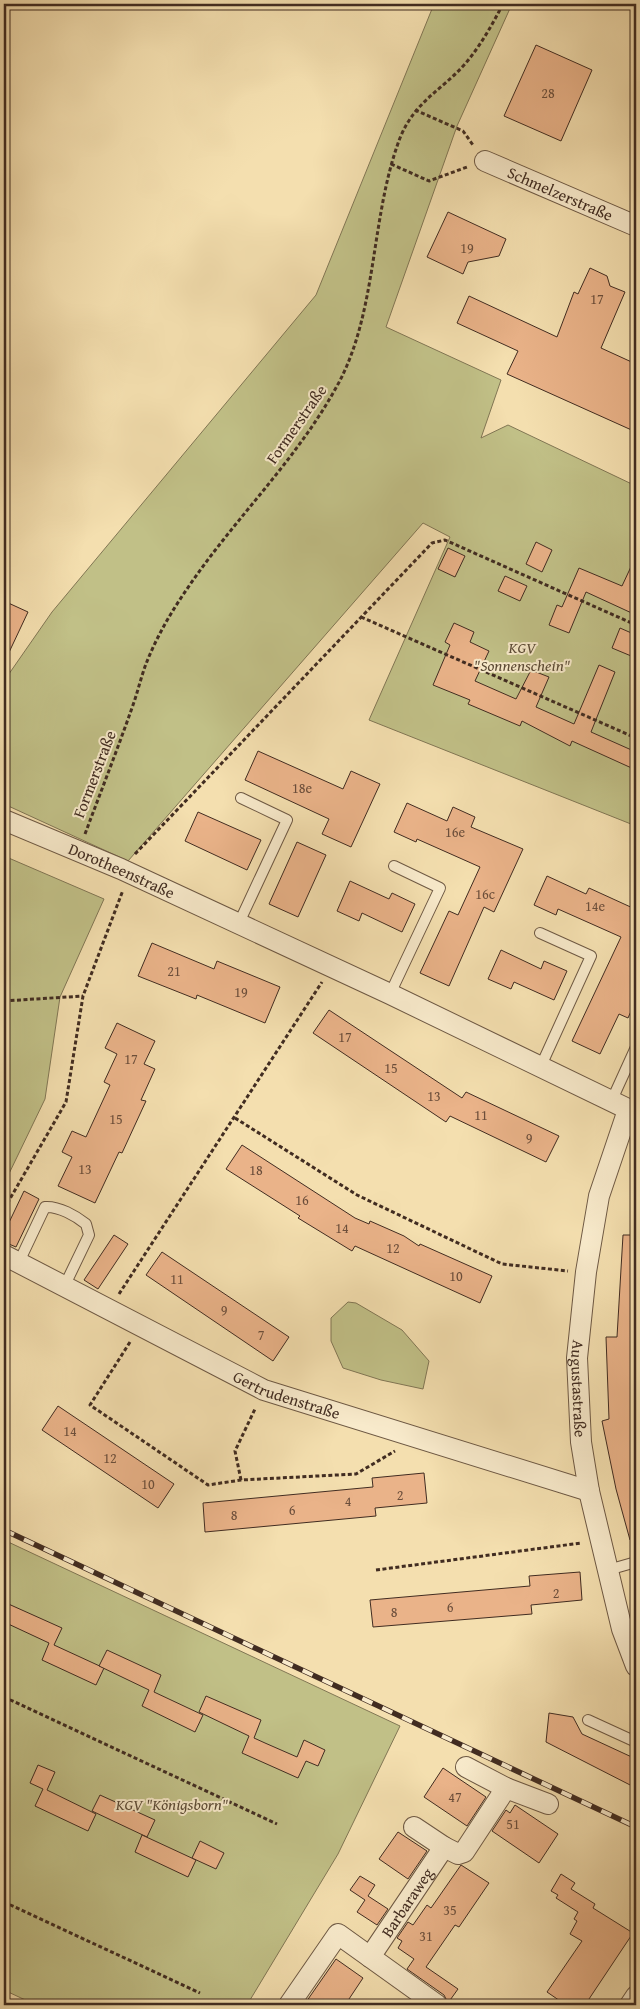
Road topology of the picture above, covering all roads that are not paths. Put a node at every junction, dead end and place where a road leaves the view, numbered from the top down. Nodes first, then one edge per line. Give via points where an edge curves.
1 (485, 161) road end
2 (636, 226) edge
3 (241, 798) dead end
4 (4, 820) edge
5 (394, 866) dead end
6 (238, 925) junction
7 (540, 933) dead end
8 (390, 994) junction
9 (636, 1047) edge
10 (540, 1068) junction
11 (625, 1109) edge
12 (11, 1259) edge
13 (64, 1287) junction
14 (589, 1491) junction
15 (636, 1562) edge
16 (608, 1570) junction
17 (636, 1666) edge
18 (588, 1720) dead end
19 (636, 1742) edge
20 (466, 1767) dead end
21 (506, 1788) junction
22 (548, 1804) dead end
23 (414, 1827) dead end
24 (444, 1847) junction
25 (370, 1957) junction
26 (636, 1996) edge
27 (289, 2005) edge
28 (437, 2005) edge
29 (630, 2005) edge

1 - 2 street, Schmelzerstraße
3 - 6 lane via 287,820
4 - 6 street, Dorotheenstraße via 125,871
5 - 8 lane via 440,888
6 - 8 street, Dorotheenstraße
7 - 10 lane via 591,956
8 - 10 street, Dorotheenstraße
9 - 11 lane
10 - 11 street, Dorotheenstraße
11 - 14 street, Augustastraße via 599,1196 586,1272 577,1358 581,1442
12 - 13 street, Gertrudenstraße
12 - 13 lane via 46,1207 72,1216 86,1224 89,1235
13 - 14 street, Gertrudenstraße via 264,1390
14 - 16 street, Augustastraße
15 - 16 lane
16 - 17 street, Augustastraße via 622,1629
18 - 19 lane
20 - 21 street
21 - 22 street
21 - 24 street via 464,1852 458,1854
23 - 24 street
24 - 25 street, Barbaraweg
25 - 27 street via 338,1934
25 - 28 street
26 - 29 street

